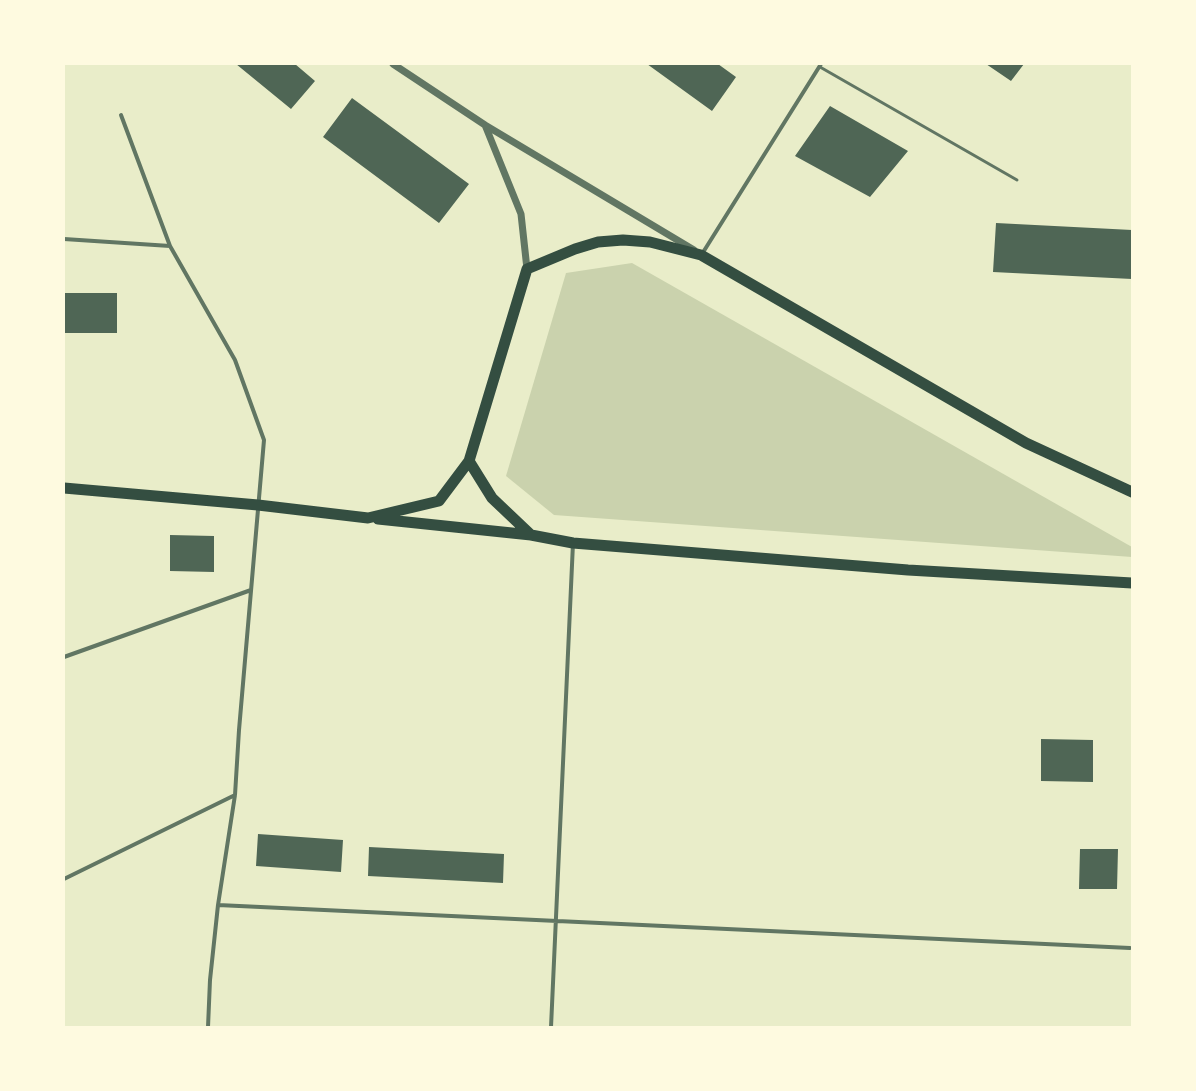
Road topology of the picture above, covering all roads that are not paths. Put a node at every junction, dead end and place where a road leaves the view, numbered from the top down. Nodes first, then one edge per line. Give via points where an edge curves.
1 (393, 64) edge
2 (820, 66) edge
3 (121, 115) dead end
4 (485, 125) junction
5 (1017, 180) dead end
6 (64, 240) edge
7 (170, 246) junction
8 (702, 255) junction
9 (527, 269) junction
10 (469, 461) junction
11 (64, 488) edge
12 (1132, 492) edge
13 (258, 505) junction
14 (368, 518) junction
15 (531, 535) junction
16 (573, 543) junction
17 (1132, 583) edge
18 (250, 590) junction
19 (64, 658) edge
20 (235, 796) junction
21 (64, 879) edge
22 (218, 905) junction
23 (556, 922) junction
24 (1130, 948) dead end
25 (208, 1027) edge
26 (551, 1027) edge

1 - 4 street
2 - 5 lane
2 - 8 street
3 - 7 street
4 - 8 street
4 - 9 street via 521,214
6 - 7 street
7 - 13 street via 235,360 264,440
8 - 9 highway via 650,242 623,240 598,242
8 - 12 highway via 1026,443
9 - 10 highway
10 - 14 highway via 439,501
10 - 15 highway via 492,498
11 - 13 highway
13 - 14 highway
13 - 18 street
14 - 15 highway
15 - 16 highway
16 - 17 highway via 908,570
16 - 23 street
18 - 19 street
18 - 20 street
20 - 21 street
20 - 22 street
22 - 23 street
22 - 25 street
23 - 24 street
23 - 26 street

